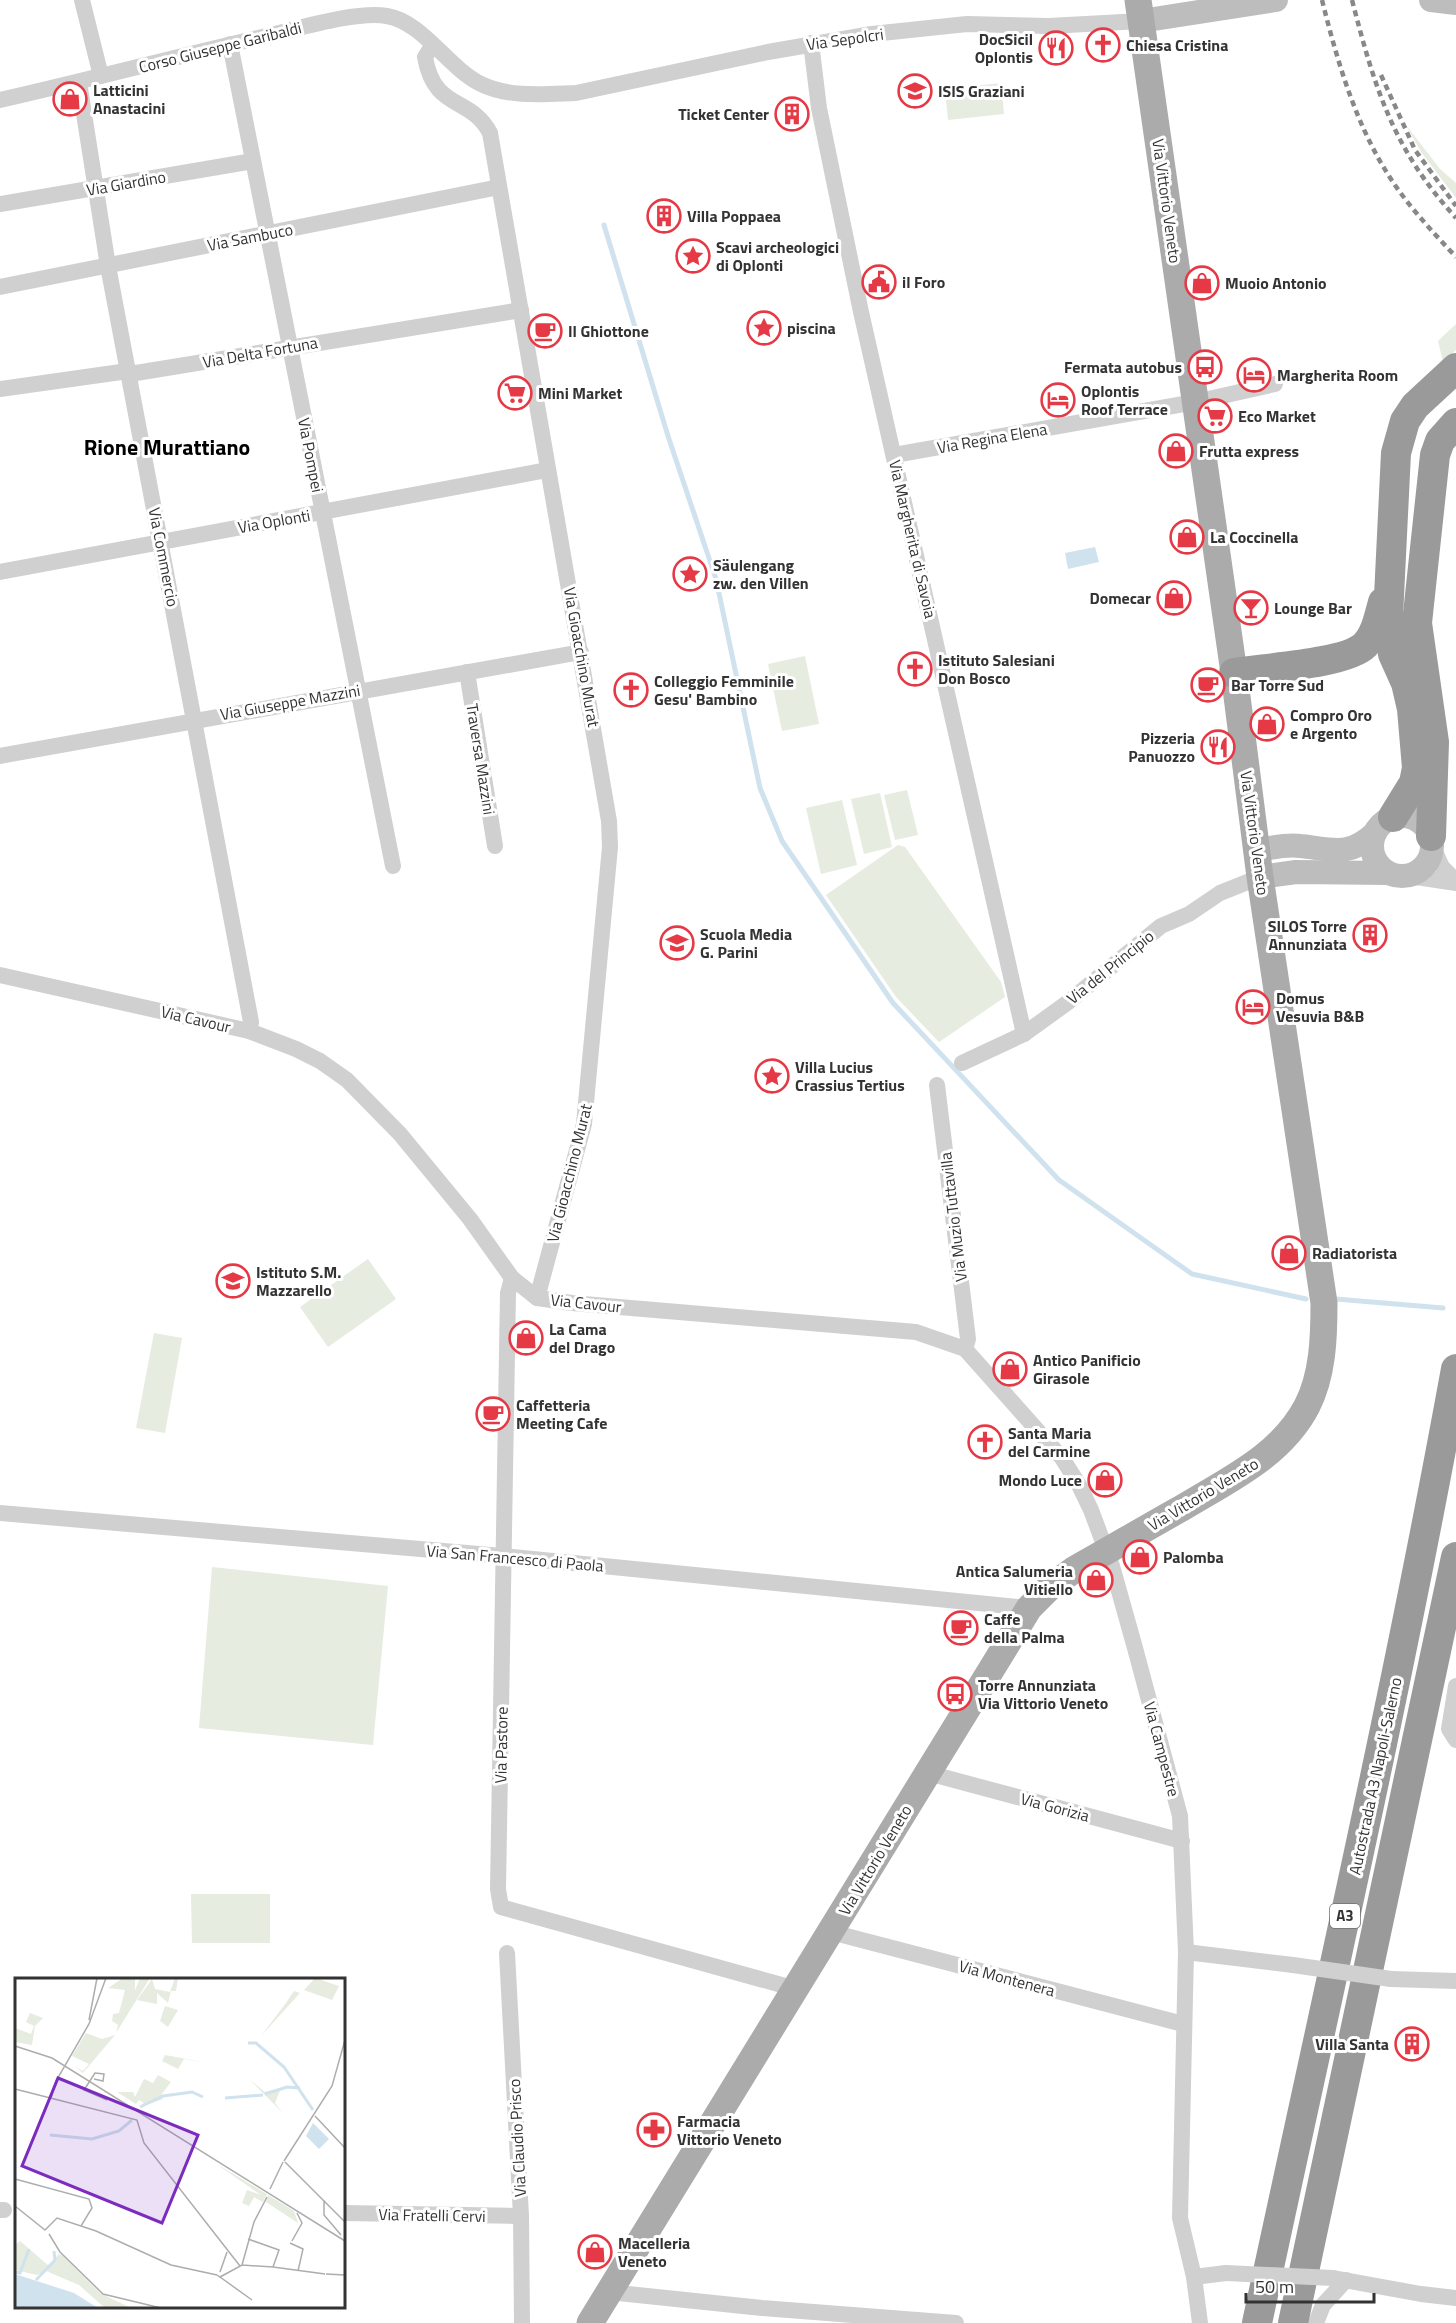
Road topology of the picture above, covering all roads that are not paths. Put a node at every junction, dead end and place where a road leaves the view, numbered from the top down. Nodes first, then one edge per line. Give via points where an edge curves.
1 (82, 0) edge
2 (1276, 0) edge
3 (1431, 0) edge
4 (1456, 3) edge
5 (1139, 10) edge
6 (811, 43) junction
7 (231, 44) junction
8 (432, 46) junction
9 (101, 76) junction
10 (79, 82) junction
11 (0, 100) edge
12 (253, 161) junction
13 (499, 187) junction
14 (96, 189) junction
15 (0, 204) edge
16 (267, 234) junction
17 (108, 266) junction
18 (0, 287) edge
19 (521, 310) junction
20 (289, 346) junction
21 (1456, 368) edge
22 (128, 373) junction
23 (1275, 384) dead end
24 (0, 389) edge
25 (1456, 396) edge
26 (1195, 402) junction
27 (1456, 423) edge
28 (1456, 449) edge
29 (894, 455) junction
30 (548, 470) junction
31 (1431, 490) junction
32 (322, 512) junction
33 (1394, 518) junction
34 (161, 541) junction
35 (0, 572) edge
36 (1388, 578) junction
37 (581, 652) junction
38 (467, 672) junction
39 (1234, 673) junction
40 (358, 690) junction
41 (195, 719) junction
42 (0, 756) edge
43 (1384, 825) junction
44 (1432, 841) junction
45 (495, 846) dead end
46 (1257, 850) junction
47 (393, 866) dead end
48 (1399, 875) junction
49 (1260, 877) junction
50 (1456, 882) edge
51 (0, 975) edge
52 (249, 1031) junction
53 (1024, 1034) junction
54 (963, 1063) dead end
55 (937, 1085) dead end
56 (512, 1278) junction
57 (537, 1298) junction
58 (965, 1349) junction
59 (1456, 1369) edge
60 (0, 1513) edge
61 (1105, 1552) junction
62 (502, 1556) junction
63 (1456, 1557) edge
64 (1029, 1608) junction
65 (1456, 1686) edge
66 (1456, 1740) edge
67 (928, 1773) junction
68 (1182, 1841) junction
69 (831, 1932) junction
70 (1186, 1952) junction
71 (507, 1953) dead end
72 (1456, 1982) edge
73 (796, 1989) junction
74 (1183, 2024) junction
75 (345, 2213) edge
76 (521, 2216) junction
77 (1194, 2277) junction
78 (1340, 2279) junction
79 (609, 2292) junction
80 (1456, 2298) edge
81 (522, 2323) edge
82 (590, 2323) edge
83 (956, 2323) edge
84 (1200, 2323) edge
85 (1257, 2323) edge
86 (1293, 2323) edge
87 (1316, 2323) edge

1 - 9 street
2 - 5 main road, Via Sepolcri
3 - 4 main road
5 - 6 street, Via Sepolcri via 1049,26 967,24
5 - 26 main road, Via Vittorio Veneto
6 - 8 street, Via Sepolcri via 576,93 544,94 482,85
6 - 29 street, Via Margherita di Savoia via 819,108
7 - 8 street, Corso Giuseppe Garibaldi via 325,22 383,15 407,23
7 - 9 street, Corso Giuseppe Garibaldi
7 - 12 street, Via Pompei
8 - 13 street, Via Gioacchino Murat via 425,57 428,75 439,92 484,123 490,133
9 - 10 street, Corso Giuseppe Garibaldi
10 - 11 street, Corso Giuseppe Garibaldi
10 - 14 street, Via Commercio
12 - 14 street, Via Giardino
12 - 16 street, Via Pompei
13 - 16 street, Via Sambuco
13 - 19 street, Via Gioacchino Murat
14 - 15 street, Via Giardino
14 - 17 street, Via Commercio
16 - 17 street, Via Sambuco
16 - 20 street, Via Pompei
17 - 18 street, Via Sambuco
17 - 22 street, Via Commercio
19 - 20 street, Via Delta Fortuna
19 - 30 street, Via Gioacchino Murat
20 - 22 street, Via Delta Fortuna
20 - 32 street, Via Pompei
21 - 33 highway via 1415,406 1402,429 1393,475
22 - 24 street, Via Delta Fortuna
22 - 34 street, Via Commercio
23 - 26 street
25 - 33 highway via 1431,415 1418,432 1409,450
26 - 29 street, Via Regina Elena
26 - 39 main road, Via Vittorio Veneto
27 - 31 highway via 1440,441
28 - 31 highway
29 - 53 street, Via Margherita di Savoia
30 - 32 street, Via Oplonti
30 - 37 street, Via Gioacchino Murat
31 - 44 highway via 1417,623 1434,742
32 - 34 street, Via Oplonti
32 - 40 street, Via Pompei
33 - 36 highway
34 - 35 street, Via Oplonti
34 - 41 street, Via Commercio
36 - 39 highway via 1373,632 1365,645 1347,657
36 - 43 highway via 1390,638 1408,692 1416,749 1414,783
37 - 38 street, Via Giuseppe Mazzini
37 - 57 street, Via Gioacchino Murat via 606,792 610,847 584,1124
38 - 40 street, Via Giuseppe Mazzini
38 - 45 street, Traversa Mazzini
39 - 46 main road, Via Vittorio Veneto
40 - 41 street, Via Giuseppe Mazzini
40 - 47 street, Via Pompei
41 - 42 street, Via Giuseppe Mazzini
41 - 52 street, Via Commercio via 251,1022
43 - 44 main road via 1412,818 1420,822
43 - 46 main road via 1353,849 1343,851 1298,845
43 - 48 main road via 1373,856
44 - 48 main road via 1432,853 1424,868
44 - 50 street via 1442,867
46 - 49 main road, Via Vittorio Veneto
48 - 49 main road via 1296,872
48 - 50 street
49 - 53 street, Via del Principio via 1220,893 1189,914 1161,926
49 - 61 main road, Via Vittorio Veneto via 1324,1303 1324,1341 1318,1373 1308,1404 1295,1426 1257,1464
51 - 52 street, Via Cavour
52 - 56 street, Via Cavour via 297,1048 346,1080 436,1176
53 - 54 street, Via del Principio
55 - 58 street, Via Muzio Tuttavilla via 968,1339
56 - 57 street, Via Cavour
56 - 62 street, Via Pastore via 508,1293
57 - 58 street, Via Cavour via 916,1332
58 - 61 street, Via Cavour via 1062,1458 1079,1485
59 - 85 highway, Autostrada A3 Napoli-Salerno / A3 via 1359,1855
60 - 62 street, Via San Francesco di Paola
61 - 64 main road, Via Vittorio Veneto via 1049,1588
61 - 68 street, Via Campestre via 1169,1773
62 - 64 street, Via San Francesco di Paola
62 - 73 street, Via Pastore via 498,1889 501,1907
63 - 86 highway, Autostrada A3 Napoli-Salerno / A3
64 - 67 main road, Via Vittorio Veneto
65 - 66 street via 1449,1729
67 - 68 street, Via Gorizia
67 - 69 main road, Via Vittorio Veneto
68 - 70 street, Via Campestre
69 - 73 main road, Via Vittorio Veneto
69 - 74 street, Via Montenera
70 - 72 street, bridge via 1391,1979
70 - 74 street, Via Campestre
71 - 76 street, Via Claudio Prisco
73 - 79 main road, Via Vittorio Veneto
74 - 77 street, Via Campestre via 1180,2218
75 - 76 street, Via Fratelli Cervi
76 - 81 street, Via Claudio Prisco
77 - 78 street, bridge via 1226,2273
77 - 84 street, Via Campestre
78 - 80 street
78 - 87 street
79 - 82 main road, Via Vittorio Veneto
79 - 83 street

